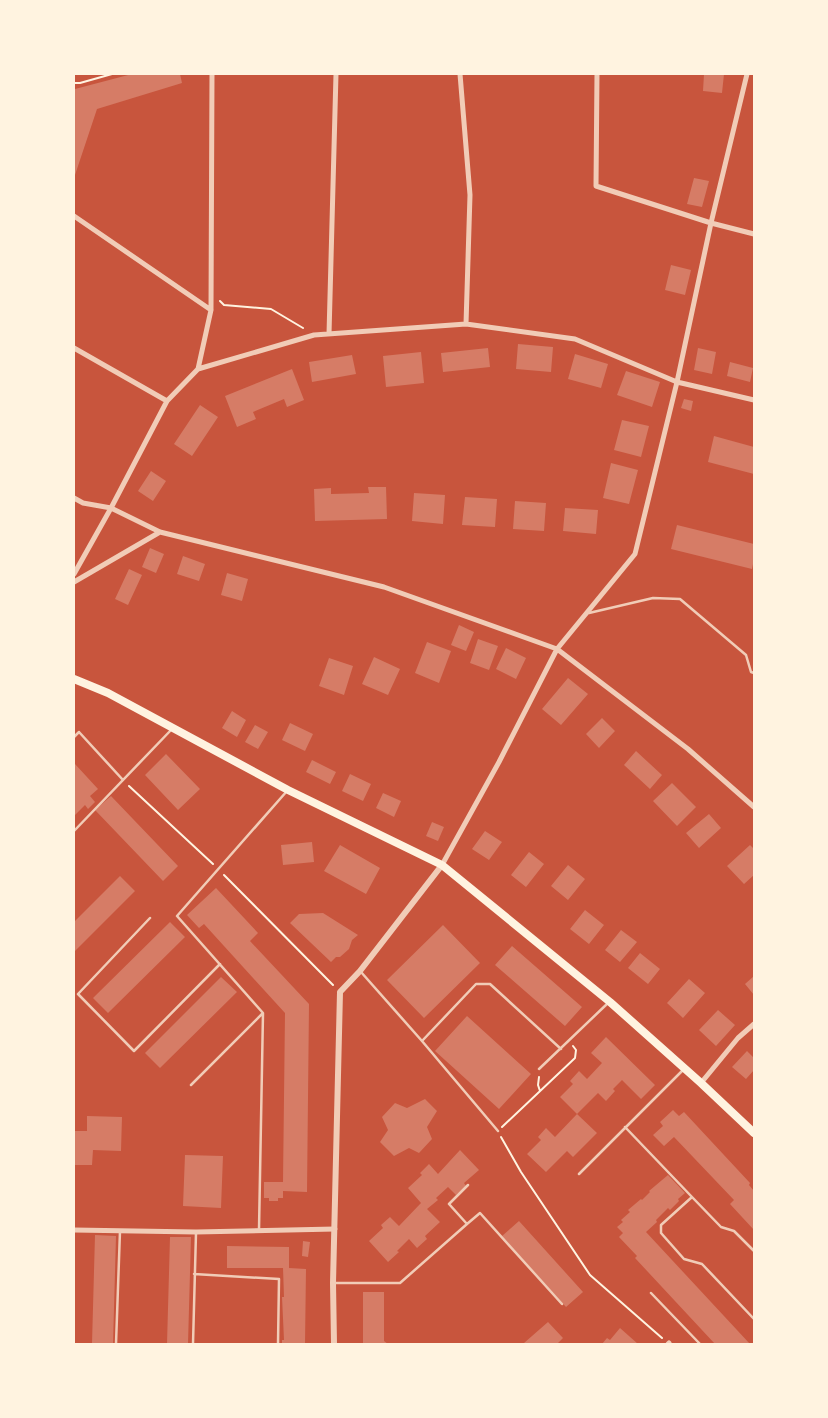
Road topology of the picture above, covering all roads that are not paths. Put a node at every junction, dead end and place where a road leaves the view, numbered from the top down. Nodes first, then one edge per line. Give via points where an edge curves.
1 (212, 74) edge
2 (336, 74) edge
3 (460, 74) edge
4 (597, 74) edge
5 (747, 74) edge
6 (74, 216) edge
7 (711, 223) junction
8 (754, 234) edge
9 (211, 310) junction
10 (466, 324) junction
11 (329, 334) junction
12 (74, 348) edge
13 (198, 369) junction
14 (677, 382) junction
15 (754, 400) edge
16 (167, 401) junction
17 (74, 498) edge
18 (111, 508) junction
19 (160, 532) junction
20 (74, 574) edge
21 (74, 582) edge
22 (586, 614) junction
23 (557, 649) junction
24 (754, 673) edge
25 (74, 678) edge
26 (173, 728) junction
27 (74, 737) edge
28 (123, 780) junction
29 (288, 790) junction
30 (754, 807) edge
31 (74, 831) edge
32 (442, 865) junction
33 (150, 918) dead end
34 (220, 964) junction
35 (360, 970) junction
36 (610, 1002) junction
37 (263, 1013) junction
38 (754, 1024) edge
39 (422, 1040) junction
40 (561, 1049) junction
41 (540, 1069) road end
42 (684, 1069) junction
43 (701, 1083) junction
44 (191, 1086) dead end
45 (625, 1127) junction
46 (498, 1131) road end
47 (754, 1133) edge
48 (578, 1174) dead end
49 (468, 1185) dead end
50 (692, 1197) junction
51 (467, 1224) junction
52 (74, 1230) edge
53 (120, 1230) junction
54 (335, 1230) junction
55 (259, 1231) junction
56 (196, 1232) junction
57 (754, 1251) edge
58 (194, 1274) junction
59 (333, 1283) junction
60 (651, 1293) dead end
61 (562, 1304) dead end
62 (754, 1319) edge
63 (116, 1344) edge
64 (192, 1344) edge
65 (278, 1344) edge
66 (334, 1344) edge
67 (700, 1344) edge

1 - 9 street
2 - 11 street
3 - 10 street via 470,195
4 - 7 street via 596,186
5 - 7 street
6 - 9 street
7 - 8 street
7 - 14 street
9 - 13 street
10 - 11 street
10 - 14 street via 575,339
11 - 13 street via 314,335
12 - 16 street
13 - 16 street
14 - 15 street
14 - 22 street via 635,554
16 - 18 street
17 - 18 street
18 - 19 street
18 - 20 street
19 - 21 street
19 - 23 street via 384,587
22 - 23 street
22 - 24 lane via 653,598 680,599 746,655
23 - 30 street via 688,749
23 - 32 street
25 - 26 main road
26 - 28 lane
26 - 29 main road
27 - 28 lane via 79,732
28 - 31 lane
29 - 32 main road
29 - 34 lane via 177,916
32 - 35 street
32 - 36 main road
33 - 34 lane via 78,994 134,1051
34 - 37 lane
35 - 39 lane
35 - 54 street via 340,992
36 - 40 lane
36 - 42 main road
37 - 44 lane
37 - 55 lane
38 - 43 street via 738,1038
39 - 40 lane via 476,984 490,984
39 - 46 lane
40 - 41 lane
42 - 43 main road
42 - 45 lane
43 - 47 main road
45 - 48 lane
45 - 50 lane
49 - 51 lane via 449,1204
50 - 57 lane via 721,1227 734,1231
50 - 62 lane via 661,1226 661,1233 684,1259 702,1264
51 - 59 lane via 400,1283
51 - 61 lane via 480,1213
52 - 53 street
53 - 56 street
53 - 63 lane
54 - 55 street
54 - 59 street
55 - 56 street
56 - 58 lane
58 - 64 lane
58 - 65 lane via 279,1279
59 - 66 street
60 - 67 lane

